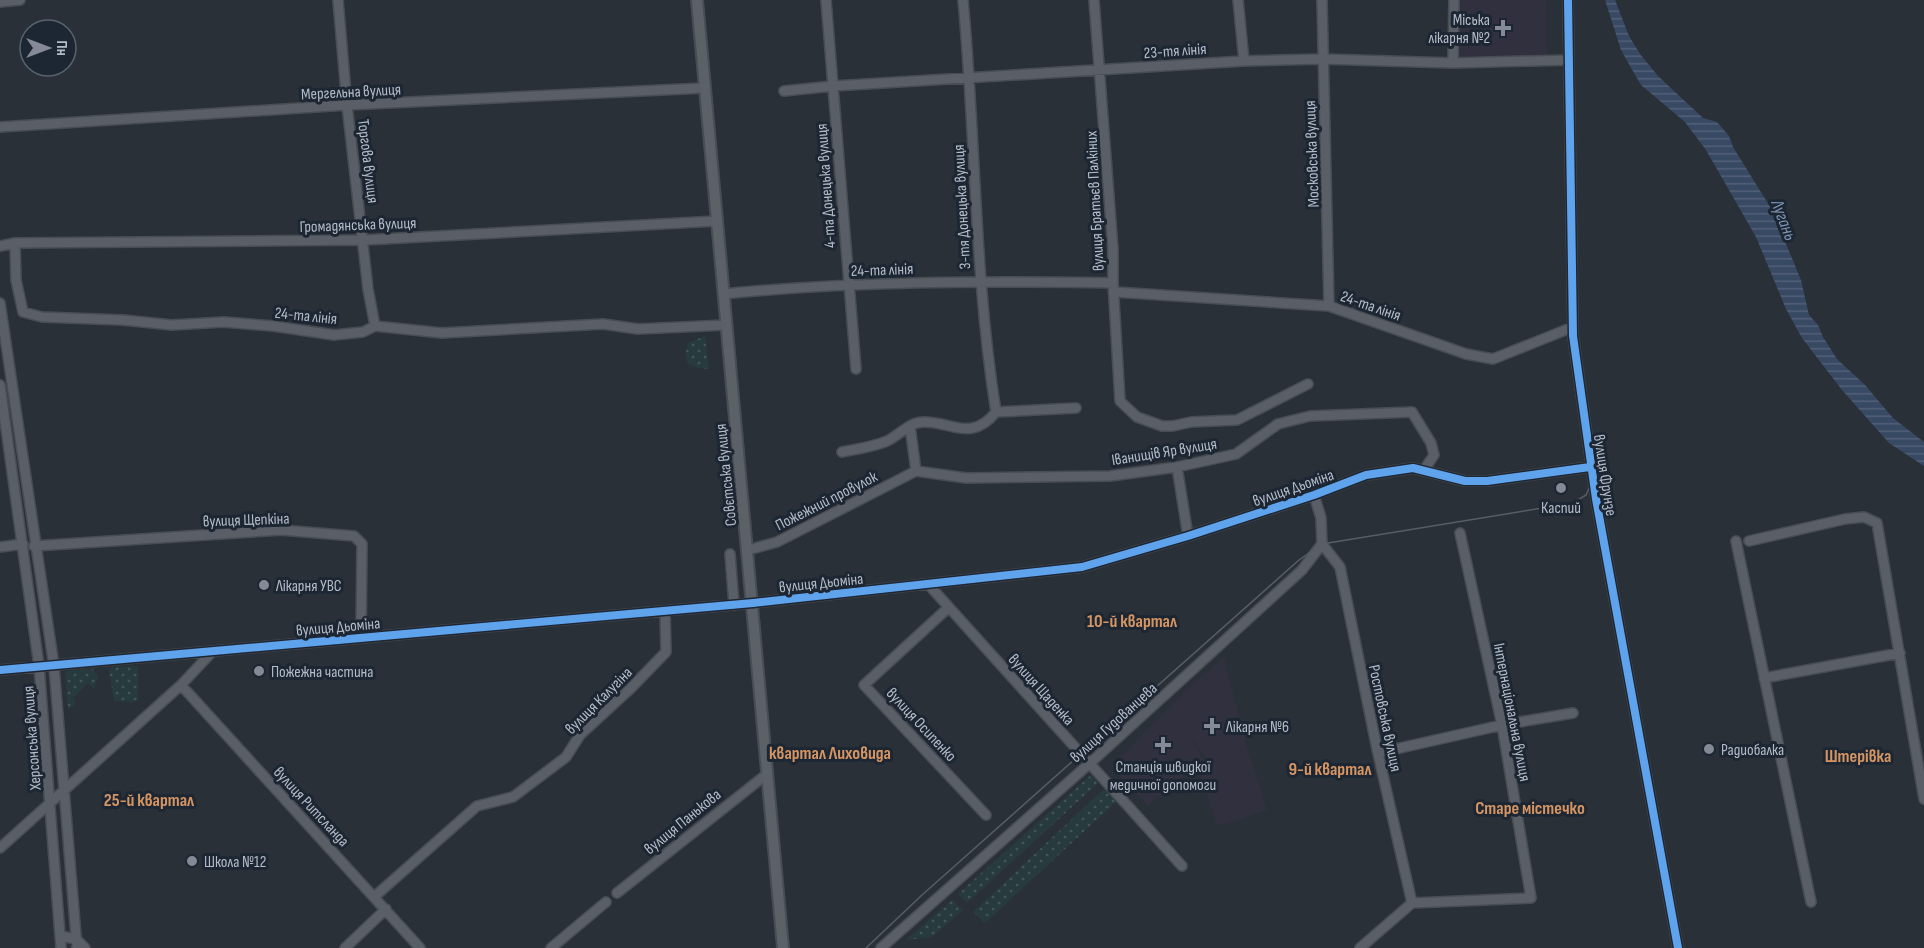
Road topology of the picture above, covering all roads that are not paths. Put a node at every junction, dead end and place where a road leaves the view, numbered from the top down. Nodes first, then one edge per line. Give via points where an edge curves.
1 (20, 0) edge
2 (338, 0) edge
3 (697, 0) edge
4 (826, 0) edge
5 (963, 0) edge
6 (1094, 0) edge
7 (1238, 0) edge
8 (1322, 0) edge
9 (1454, 0) edge
10 (1568, 0) edge
11 (0, 2) edge
12 (1323, 59) junction
13 (1569, 60) junction
14 (1244, 61) junction
15 (1453, 63) junction
16 (1100, 70) junction
17 (970, 76) junction
18 (833, 86) junction
19 (704, 88) junction
20 (784, 91) dead end
21 (347, 105) junction
22 (0, 127) edge
23 (717, 221) junction
24 (364, 240) junction
25 (15, 243) junction
26 (0, 246) edge
27 (980, 281) junction
28 (848, 285) junction
29 (1114, 288) junction
30 (723, 294) junction
31 (0, 303) edge
32 (1329, 306) junction
33 (726, 325) junction
34 (375, 326) junction
35 (1573, 327) junction
36 (856, 369) dead end
37 (1308, 384) dead end
38 (0, 385) edge
39 (1076, 408) dead end
40 (996, 412) junction
41 (910, 426) junction
42 (842, 452) dead end
43 (1590, 466) junction
44 (1177, 467) junction
45 (1424, 470) junction
46 (916, 471) junction
47 (1314, 495) junction
48 (1460, 533) dead end
49 (1188, 536) junction
50 (1736, 541) dead end
51 (1749, 541) dead end
52 (23, 544) junction
53 (1322, 544) junction
54 (34, 546) junction
55 (0, 547) edge
56 (748, 550) junction
57 (730, 554) dead end
58 (928, 584) junction
59 (753, 603) junction
60 (734, 605) junction
61 (948, 608) junction
62 (665, 611) junction
63 (362, 637) junction
64 (213, 651) junction
65 (1900, 653) junction
66 (39, 666) junction
67 (54, 666) junction
68 (0, 670) edge
69 (1764, 678) junction
70 (181, 685) junction
71 (1573, 713) dead end
72 (1502, 725) junction
73 (1378, 753) junction
74 (1089, 764) junction
75 (767, 774) junction
76 (63, 791) junction
77 (1924, 799) edge
78 (49, 803) junction
79 (986, 815) dead end
80 (0, 848) edge
81 (1182, 866) dead end
82 (617, 893) dead end
83 (374, 897) junction
84 (606, 902) dead end
85 (1412, 903) junction
86 (1811, 903) dead end
87 (386, 909) junction
88 (60, 936) junction
89 (76, 943) edge
90 (61, 948) edge
91 (85, 948) edge
92 (345, 948) edge
93 (420, 948) edge
94 (551, 948) edge
95 (783, 948) edge
96 (881, 948) edge
97 (1360, 948) edge
98 (1678, 948) edge

1 - 11 street
2 - 21 street, Торгова вулиця
3 - 19 main road, Совєтська вулиця
4 - 18 street, 4-та Донецька вулиця
5 - 17 street, 3-тя Донецька вулиця
6 - 16 street, вулиця Братьєв Палкіних
7 - 14 street
8 - 12 street, Московська вулиця
9 - 15 street
10 - 13 street, вулиця Фрунзе
12 - 14 street, 23-тя лінія
12 - 15 street, 23-тя лінія
12 - 32 street, Московська вулиця
13 - 15 street, 23-тя лінія
13 - 35 street, вулиця Фрунзе
14 - 16 street, 23-тя лінія
16 - 17 street, 23-тя лінія
16 - 29 street, вулиця Братьєв Палкіних
17 - 18 street, 23-тя лінія
17 - 27 street, 3-тя Донецька вулиця
18 - 20 street, 23-тя лінія
18 - 28 street, 4-та Донецька вулиця
19 - 21 street, Мергельна вулиця
19 - 23 main road, Совєтська вулиця
21 - 22 street, Мергельна вулиця
21 - 24 street, Торгова вулиця
23 - 24 street, Громадянська вулиця
23 - 30 main road, Совєтська вулиця
24 - 25 street, Громадянська вулиця
24 - 34 street, Торгова вулиця
25 - 26 street, Громадянська вулиця
25 - 34 street, 24-та лінія via 16,280 23,312 42,317 172,325 224,322 334,335 363,332
27 - 28 street, 24-та лінія
27 - 29 street, 24-та лінія
27 - 40 street, 3-тя Донецька вулиця
28 - 30 street, 24-та лінія
28 - 36 street, 4-та Донецька вулиця
29 - 32 street, 24-та лінія
29 - 37 street, вулиця Братьєв Палкіних via 1120,401 1137,417 1162,426 1237,420
30 - 33 main road, Совєтська вулиця
31 - 54 street, Херсонська вулиця
32 - 35 street, 24-та лінія via 1466,354 1492,359
33 - 34 street, 24-та лінія via 638,329 603,324 442,333
33 - 56 main road, Совєтська вулиця
35 - 43 street, вулиця Фрунзе
38 - 52 street, Херсонська вулиця
39 - 40 street
40 - 41 street via 974,428 961,430 922,421
41 - 42 street via 887,441
41 - 46 street
43 - 45 street, вулиця Дьоміна via 1487,481 1457,479
43 - 98 street, вулиця Фрунзе
44 - 45 street, Іванищів Яр вулиця via 1236,454 1278,424 1310,416 1412,412 1434,455
44 - 46 street, Іванищів Яр вулиця via 1110,476 966,478
44 - 49 street
45 - 47 street, вулиця Дьоміна via 1366,475
46 - 56 street, Пожежний провулок via 777,542
47 - 49 street, вулиця Дьоміна
47 - 53 street via 1321,518
48 - 72 street, Інтернаціональна вулиця
49 - 58 street, вулиця Дьоміна via 1082,567
50 - 69 street
51 - 65 street via 1845,519 1864,518 1877,523
52 - 55 street
52 - 66 street, Херсонська вулиця
53 - 73 street, Ростовська вулиця via 1340,567
53 - 74 street, вулиця Гудованцева via 1302,570
54 - 63 street, вулиця Щепкіна via 281,531 354,536 362,544
54 - 67 street, Херсонська вулиця
56 - 59 main road, Совєтська вулиця
57 - 60 street
58 - 59 street, вулиця Дьоміна
58 - 61 street, вулиця Щаденка
59 - 60 street, вулиця Дьоміна
59 - 75 main road, Совєтська вулиця
60 - 62 street, вулиця Дьоміна
61 - 74 street, вулиця Щаденка
61 - 79 street, вулиця Осипенко via 864,685
62 - 63 street, вулиця Дьоміна
62 - 83 street, вулиця Калугіна via 666,652 580,735 566,757 513,797 477,807
63 - 64 street, вулиця Дьоміна
64 - 67 street, вулиця Дьоміна
64 - 70 street
65 - 69 street
65 - 77 street
66 - 67 street, вулиця Дьоміна
66 - 68 street, вулиця Дьоміна
66 - 78 street, Херсонська вулиця
67 - 76 street, Херсонська вулиця
69 - 86 street
70 - 76 street
70 - 83 street, вулиця Ритсланда
71 - 72 street
72 - 73 street
72 - 85 street, Інтернаціональна вулиця via 1531,898
73 - 85 street, Ростовська вулиця
74 - 81 street, вулиця Щаденка
74 - 96 street, вулиця Гудованцева
75 - 82 street, вулиця Панькова
75 - 95 main road, Совєтська вулиця
76 - 78 street
76 - 89 street, Херсонська вулиця
78 - 80 street
78 - 88 street, Херсонська вулиця
83 - 87 street, вулиця Ритсланда
84 - 94 street
85 - 97 street
87 - 92 street
87 - 93 street, вулиця Ритсланда
88 - 89 street
88 - 90 street, Херсонська вулиця
89 - 91 street

